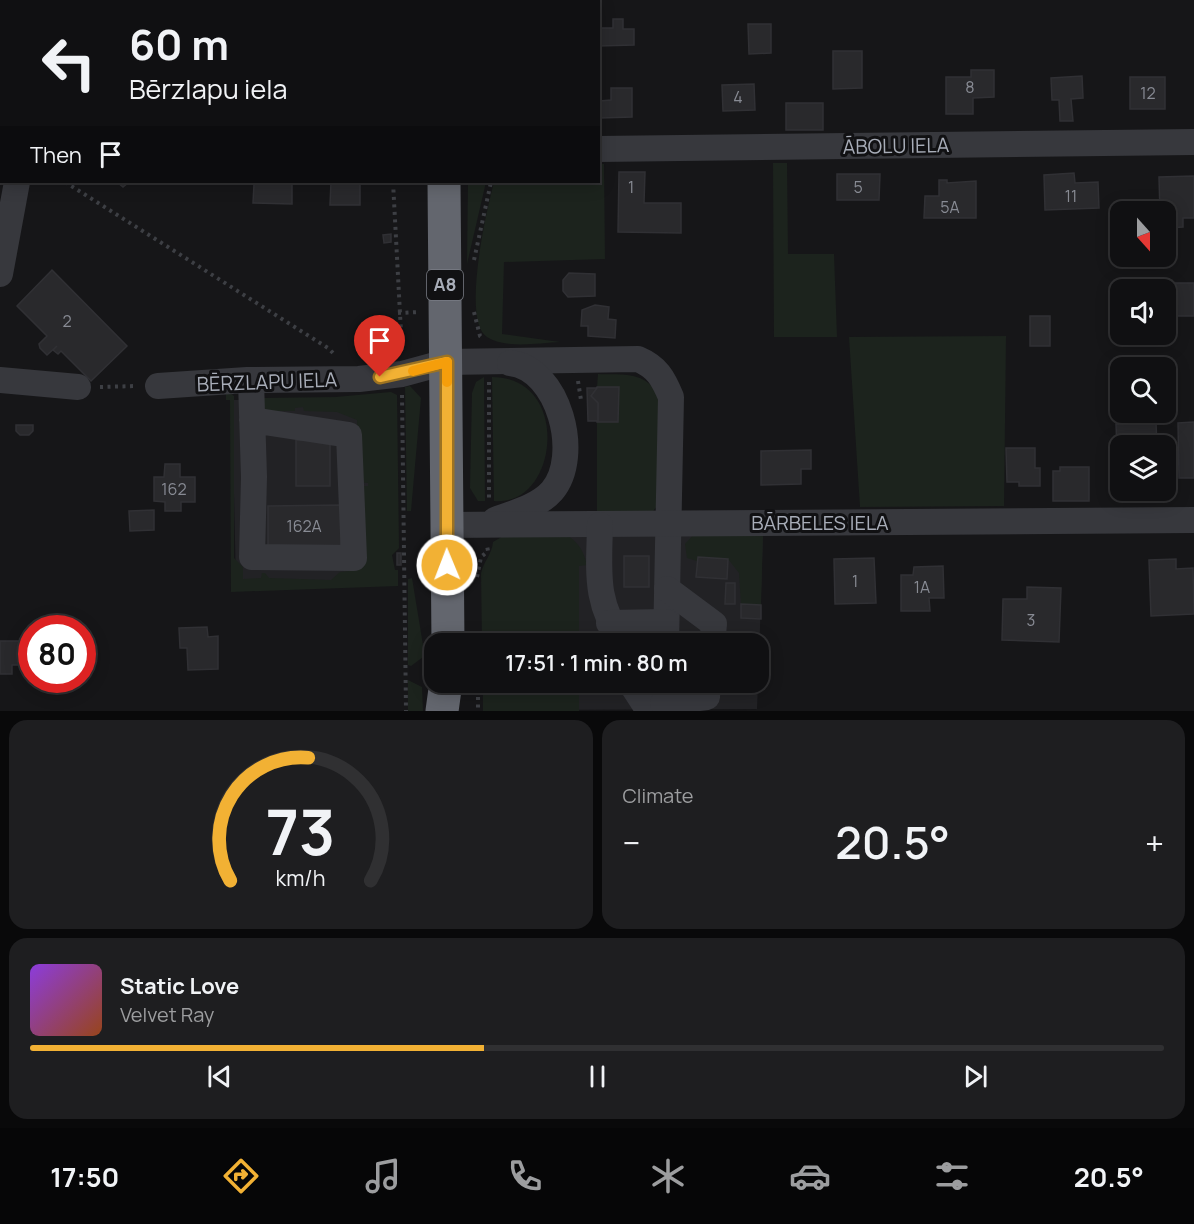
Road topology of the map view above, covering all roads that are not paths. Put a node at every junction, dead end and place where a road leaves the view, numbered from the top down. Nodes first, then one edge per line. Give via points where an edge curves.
1 (1194, 142) edge
2 (600, 149) edge
3 (17, 183) edge
4 (444, 183) edge
5 (0, 274) edge
6 (488, 361) junction
7 (447, 362) junction
8 (0, 380) edge
9 (251, 381) junction
10 (158, 386) road end
11 (78, 387) road end
12 (252, 420) junction
13 (1194, 520) edge
14 (447, 525) junction
15 (484, 525) junction
16 (600, 525) junction
17 (669, 525) junction
18 (667, 589) junction
19 (609, 623) junction
20 (448, 633) edge
21 (616, 633) edge
22 (666, 633) edge
23 (713, 633) edge
24 (446, 693) edge
25 (450, 693) edge
26 (646, 693) edge
27 (707, 693) edge
28 (660, 702) edge
29 (442, 711) edge
30 (454, 711) edge

1 - 2 street, ĀBOLU IELA
3 - 5 street
4 - 7 highway, A8
6 - 7 street, BĒRZLAPU IELA
6 - 15 street via 518,364 537,374 550,390 565,440 562,475 552,491 537,503
6 - 17 street via 638,359 652,365 671,397
7 - 9 street, BĒRZLAPU IELA via 359,380
7 - 14 highway, A8
8 - 11 street
9 - 10 street, BĒRZLAPU IELA
9 - 12 street
12 - 12 street via 252,557 354,558 349,435
13 - 17 street, BĀRBELES IELA
14 - 15 street, BĀRBELES IELA
14 - 20 highway, A8
15 - 16 street, BĀRBELES IELA
16 - 17 street, BĀRBELES IELA
16 - 19 street via 599,586
17 - 18 street
18 - 22 street
18 - 23 street via 714,624
19 - 21 street
19 - 22 street
24 - 29 highway
25 - 30 highway
26 - 28 street
27 - 28 street via 707,697

